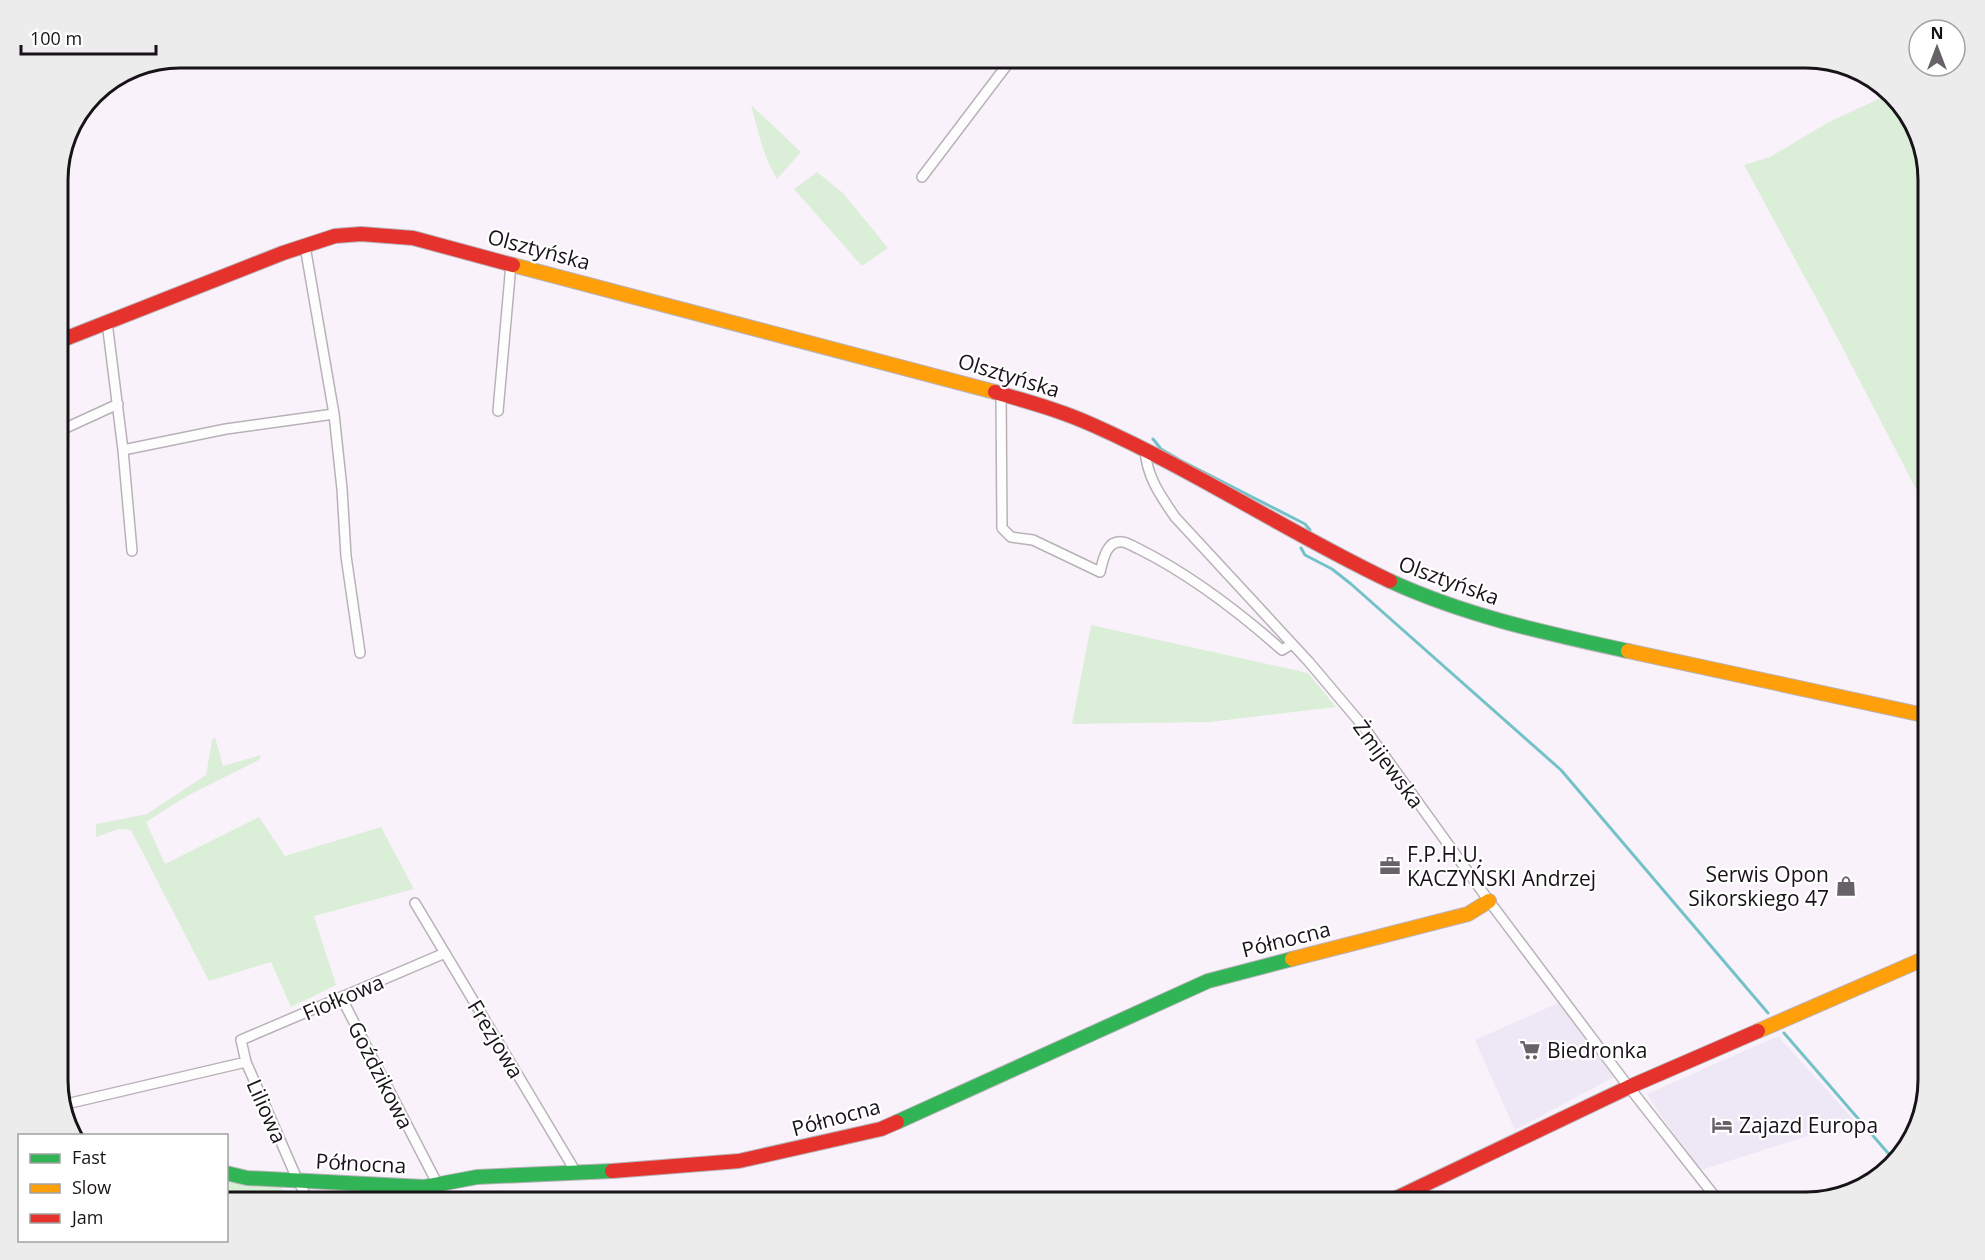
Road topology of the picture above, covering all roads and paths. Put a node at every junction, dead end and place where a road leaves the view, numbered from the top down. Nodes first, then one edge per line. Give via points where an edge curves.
1 (1005, 68) edge
2 (922, 177) dead end
3 (304, 246) junction
4 (511, 264) junction
5 (107, 322) junction
6 (68, 338) edge
7 (1001, 393) junction
8 (118, 404) junction
9 (498, 411) dead end
10 (334, 414) junction
11 (68, 427) edge
12 (123, 450) junction
13 (1145, 450) junction
14 (132, 550) dead end
15 (1292, 644) junction
16 (360, 653) dead end
17 (1918, 714) edge
18 (1489, 901) junction
19 (415, 903) dead end
20 (445, 953) junction
21 (1918, 961) edge
22 (341, 997) junction
23 (241, 1040) joint
24 (246, 1062) junction
25 (1629, 1087) junction
26 (70, 1103) edge
27 (228, 1173) edge
28 (577, 1174) junction
29 (298, 1181) junction
30 (438, 1185) junction
31 (304, 1192) edge
32 (1409, 1192) edge
33 (1711, 1192) edge

1 - 2 street
3 - 4 street, Olsztyńska via 335,236 392,235
3 - 5 street, Olsztyńska
3 - 10 street
4 - 7 street, Olsztyńska
4 - 9 street
5 - 6 street, Olsztyńska
5 - 8 street
7 - 13 street, Olsztyńska via 1063,413
7 - 15 street via 1002,528 1011,537 1033,540 1100,572 1106,551 1114,543 1122,542 1201,586 1282,650
8 - 11 street
8 - 12 street
10 - 12 street via 226,429
10 - 16 street via 346,556
12 - 14 street
13 - 15 street, Żmijewska via 1149,476 1175,517
13 - 17 street, Olsztyńska via 1364,568 1467,612 1527,629
15 - 18 street, Żmijewska via 1363,726
18 - 25 street, Żmijewska
18 - 28 street, Północna via 1468,914 1208,981 869,1133 739,1161
19 - 20 street, Frezjowa
20 - 22 street, Fiołkowa
20 - 28 street, Frezjowa
21 - 25 street
22 - 23 street, Fiołkowa
22 - 30 street, Goździkowa
23 - 24 street, Liliowa
24 - 26 street
24 - 29 street, Liliowa
25 - 32 street
25 - 33 street, Żmijewska
27 - 29 street, Północna
28 - 30 street, Północna via 477,1177
29 - 30 street, Północna
29 - 31 street, Liliowa

